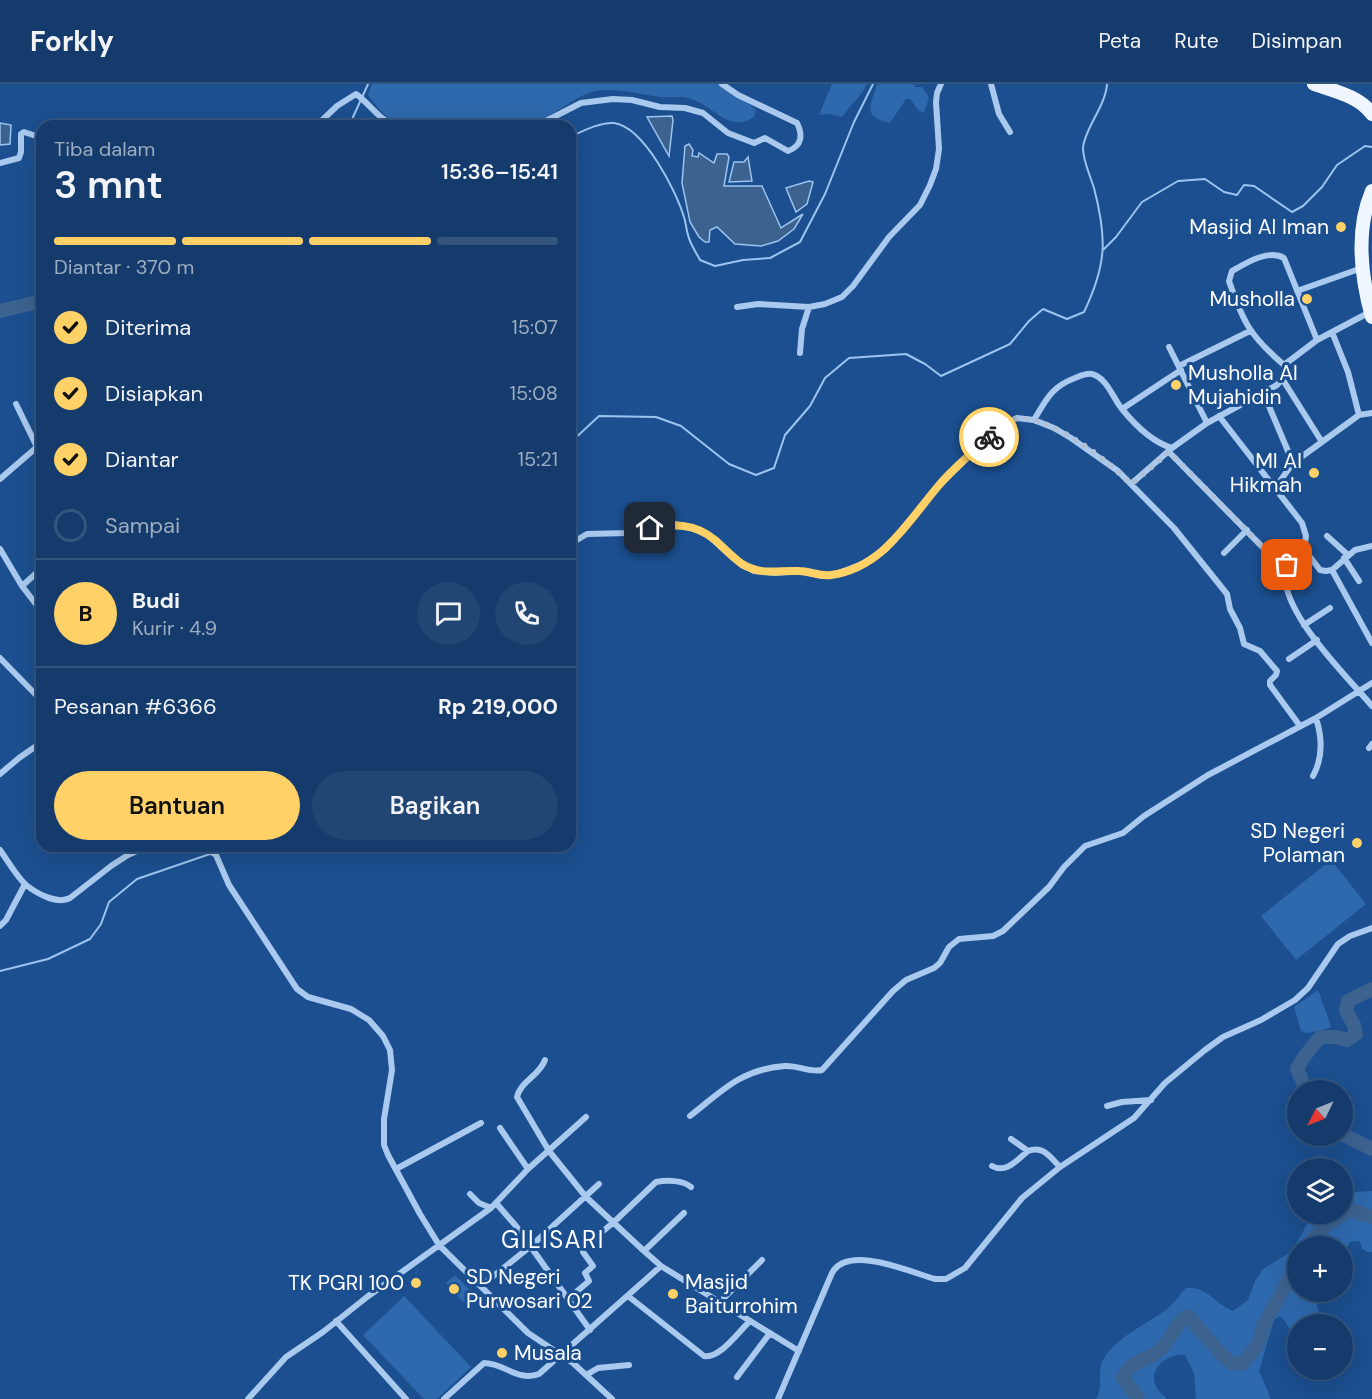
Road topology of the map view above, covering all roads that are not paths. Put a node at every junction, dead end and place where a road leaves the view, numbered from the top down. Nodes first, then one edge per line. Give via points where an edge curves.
1 (722, 84) edge
2 (941, 84) edge
3 (991, 84) edge
4 (1314, 84) edge
5 (1372, 114) edge
6 (322, 120) edge
7 (385, 120) edge
8 (548, 120) edge
9 (1010, 132) dead end
10 (36, 136) edge
11 (0, 163) edge
12 (1372, 191) edge
13 (1362, 268) junction
14 (1298, 291) junction
15 (738, 307) dead end
16 (809, 307) junction
17 (1371, 307) edge
18 (1250, 331) junction
19 (1332, 332) junction
20 (1317, 340) junction
21 (1169, 347) dead end
22 (800, 352) dead end
23 (1284, 365) junction
24 (1180, 368) junction
25 (1283, 380) junction
26 (1263, 392) junction
27 (16, 404) dead end
28 (1122, 409) junction
29 (1372, 413) edge
30 (1359, 415) junction
31 (1219, 417) junction
32 (1034, 420) junction
33 (1207, 423) junction
34 (36, 440) edge
35 (1322, 442) junction
36 (36, 448) edge
37 (1170, 450) junction
38 (1293, 463) junction
39 (0, 479) edge
40 (1131, 484) junction
41 (1275, 489) junction
42 (1246, 530) junction
43 (1327, 536) dead end
44 (576, 540) edge
45 (1372, 546) edge
46 (0, 549) edge
47 (1304, 549) junction
48 (1224, 553) dead end
49 (1346, 557) junction
50 (1285, 570) junction
51 (1332, 570) junction
52 (36, 573) edge
53 (1359, 581) dead end
54 (22, 586) junction
55 (36, 604) edge
56 (1330, 608) dead end
57 (1304, 625) junction
58 (1317, 640) junction
59 (1372, 643) edge
60 (0, 658) edge
61 (1289, 659) dead end
62 (1372, 683) edge
63 (1360, 691) junction
64 (36, 695) edge
65 (1372, 706) edge
66 (1316, 718) junction
67 (1300, 726) junction
68 (36, 747) edge
69 (0, 774) edge
70 (1314, 776) dead end
71 (0, 850) edge
72 (135, 852) edge
73 (212, 852) edge
74 (25, 884) junction
75 (0, 926) edge
76 (1372, 928) edge
77 (545, 1060) dead end
78 (1151, 1100) junction
79 (1107, 1106) dead end
80 (690, 1116) dead end
81 (586, 1117) dead end
82 (481, 1124) dead end
83 (500, 1128) dead end
84 (1011, 1139) dead end
85 (549, 1151) junction
86 (1028, 1151) junction
87 (992, 1166) dead end
88 (1060, 1167) junction
89 (396, 1169) junction
90 (528, 1169) junction
91 (599, 1184) dead end
92 (691, 1187) dead end
93 (470, 1194) dead end
94 (586, 1197) junction
95 (494, 1205) junction
96 (684, 1213) dead end
97 (614, 1222) junction
98 (439, 1245) junction
99 (531, 1246) junction
100 (644, 1251) junction
101 (762, 1260) dead end
102 (661, 1266) junction
103 (481, 1286) junction
104 (628, 1296) junction
105 (568, 1299) junction
106 (720, 1302) junction
107 (336, 1321) junction
108 (750, 1321) junction
109 (590, 1330) junction
110 (770, 1333) junction
111 (799, 1351) junction
112 (562, 1356) junction
113 (629, 1365) dead end
114 (586, 1375) junction
115 (738, 1377) dead end
116 (248, 1399) edge
117 (406, 1399) edge
118 (444, 1399) edge
119 (612, 1399) edge
120 (778, 1399) edge

1 - 8 street via 797,123 802,131 794,149 788,151 765,138 754,142 728,133 703,113 632,100 581,104
2 - 16 street via 937,93 936,169 920,204 842,297
3 - 9 street via 999,114
4 - 5 main road via 1355,99
6 - 7 street via 356,94
10 - 11 street via 21,134 19,158
12 - 13 main road via 1363,224
13 - 14 street
13 - 17 main road
14 - 18 street via 1286,260 1277,254 1232,271 1229,281
14 - 20 street
15 - 16 street
16 - 22 street
17 - 19 street
18 - 23 street
18 - 24 street
19 - 20 street
19 - 30 street
20 - 23 street
21 - 24 street
23 - 25 street
24 - 28 street
24 - 33 street
25 - 26 street
25 - 35 street
26 - 31 street
26 - 38 street
27 - 34 street
28 - 32 street via 1105,383 1086,374 1063,382
28 - 37 street via 1153,440
29 - 30 street
30 - 35 street
31 - 33 street
31 - 41 street
32 - 40 street via 1071,438
32 - 44 street via 1017,418 999,427 941,483 885,550 836,574 754,571 707,534 674,524 587,534
33 - 37 street
35 - 38 street
36 - 39 street
37 - 40 street
37 - 42 street
38 - 41 street
40 - 67 street via 1224,590 1244,644 1260,651 1277,671 1270,685
41 - 47 street via 1304,527
42 - 48 street
42 - 50 street
43 - 49 street
45 - 49 street
46 - 54 street
47 - 50 street
47 - 51 street via 1320,570
49 - 51 street
49 - 53 street
50 - 57 street via 1286,592
51 - 59 street
52 - 54 street
54 - 55 street
56 - 57 street
57 - 58 street
58 - 61 street
58 - 63 street
60 - 64 street
62 - 63 street
63 - 65 street
63 - 66 street
66 - 67 street
66 - 70 street via 1321,742
67 - 80 street via 1208,775 1123,833 1085,846 1003,931 955,941 934,968 906,980 893,991 822,1070 786,1066 745,1076 717,1092
68 - 69 street
71 - 74 street
72 - 74 street via 65,901 52,899
73 - 89 street via 297,989 308,997 351,1009 369,1020 383,1036 390,1050 392,1070 384,1145
74 - 75 street
76 - 78 street via 1338,944 1303,994 1215,1042 1165,1083
77 - 85 street via 517,1095
78 - 79 street
78 - 88 street via 1134,1118
81 - 85 street
82 - 89 street
83 - 90 street
84 - 86 street
85 - 90 street
85 - 94 street
86 - 87 street via 1005,1169
86 - 88 street via 1043,1150
88 - 111 street via 1022,1198 964,1268 946,1279 867,1260 839,1264
89 - 98 street
90 - 95 street
91 - 94 street
92 - 97 street via 656,1182
93 - 95 street via 479,1203
94 - 97 street
94 - 99 street
95 - 98 street
95 - 99 street
96 - 100 street
97 - 100 street
97 - 105 street via 583,1247 593,1266 585,1273 589,1281
98 - 103 street
98 - 107 street
99 - 103 street
99 - 105 street
100 - 102 street
101 - 106 street
102 - 104 street
102 - 106 street
103 - 112 street via 528,1333
104 - 108 street via 698,1352 710,1357
104 - 109 street
105 - 109 street
106 - 108 street
107 - 116 street via 286,1356
107 - 117 street
108 - 110 street
109 - 112 street
110 - 111 street
110 - 115 street
111 - 120 street
112 - 114 street
112 - 118 street via 530,1377 484,1363
113 - 114 street via 598,1368
114 - 119 street

